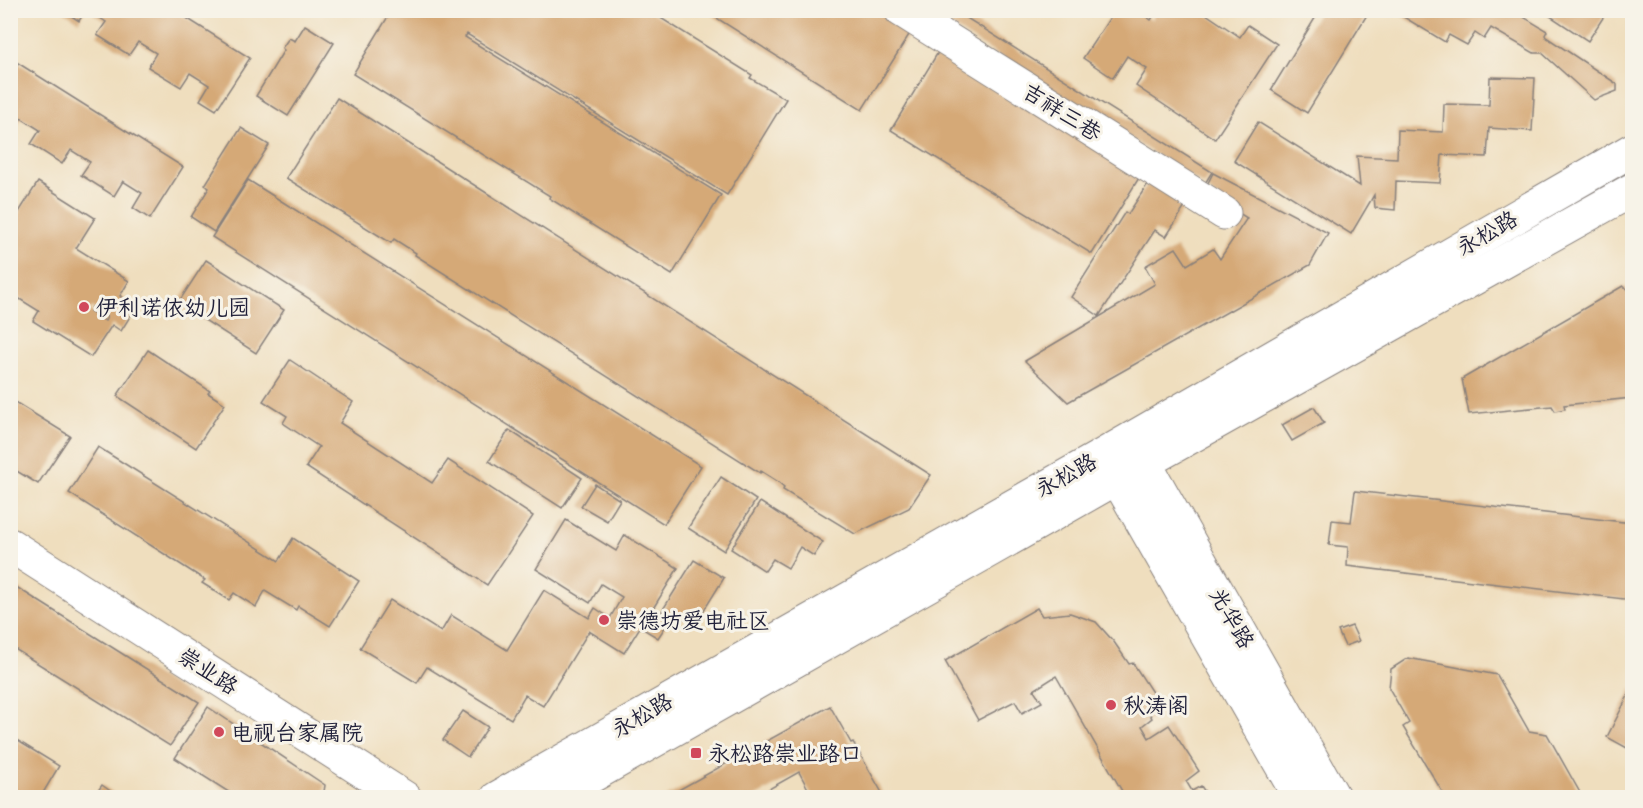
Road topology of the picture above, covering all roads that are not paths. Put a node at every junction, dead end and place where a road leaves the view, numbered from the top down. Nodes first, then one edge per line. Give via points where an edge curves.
1 (901, 10) edge
2 (1632, 150) edge
3 (1632, 189) edge
4 (1224, 213) dead end
5 (1124, 458) junction
6 (10, 545) edge
7 (405, 798) edge
8 (496, 798) edge
9 (553, 798) edge
10 (1300, 798) edge
11 (1334, 798) edge

1 - 4 street, 吉祥三巷
2 - 5 street, 永松路
3 - 5 street, 永松路
5 - 8 street, 永松路
5 - 9 street, 永松路
5 - 10 street, 光华路
5 - 11 street, 光华路
6 - 7 street, 崇业路

